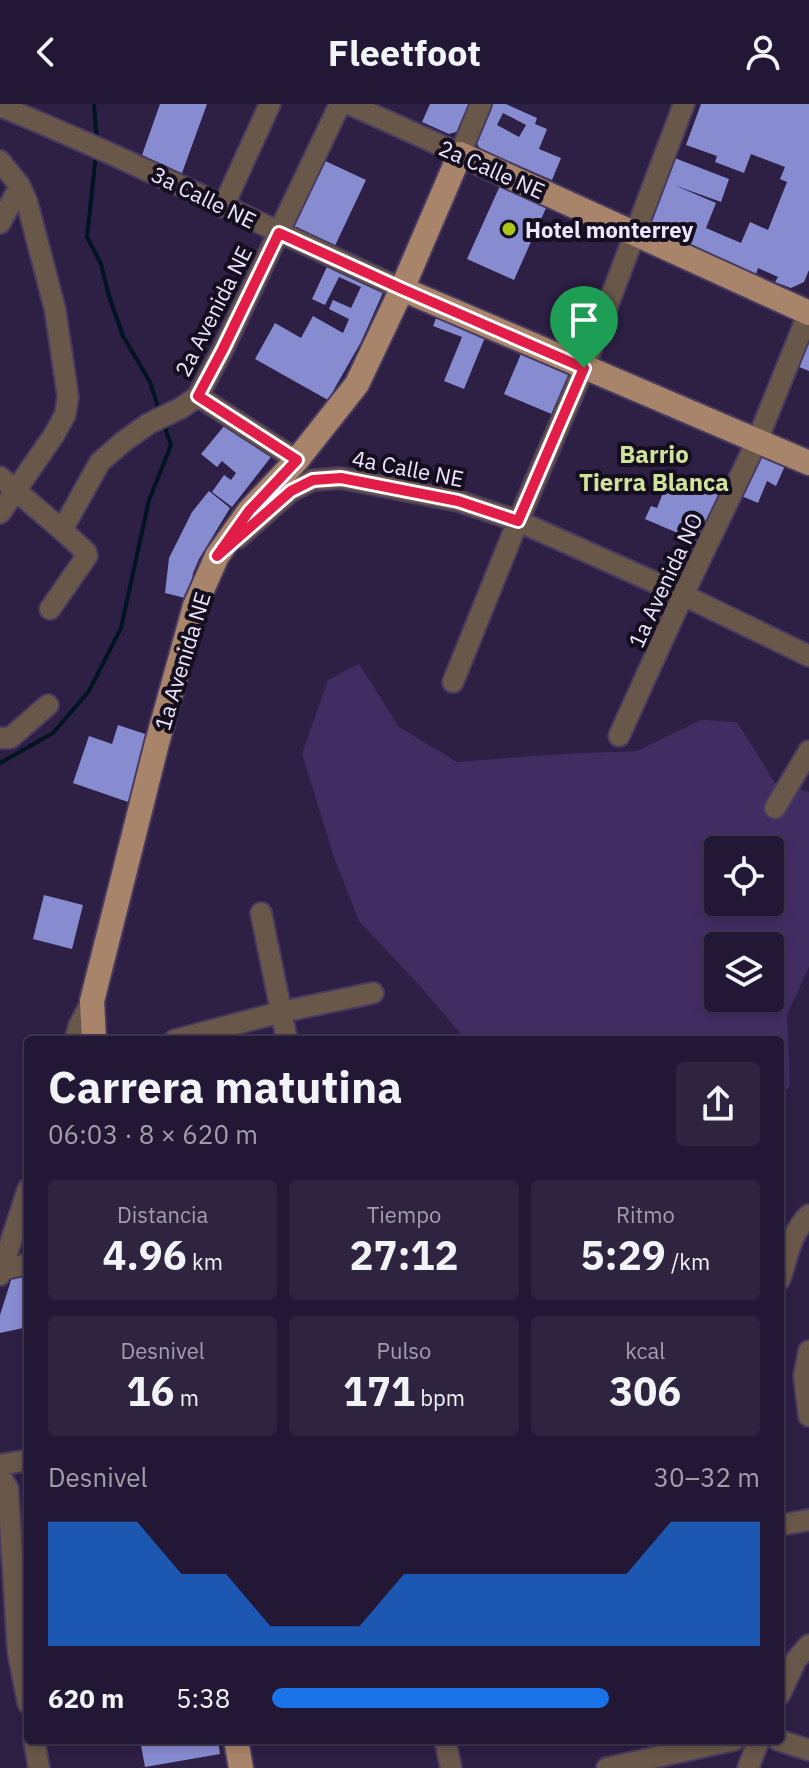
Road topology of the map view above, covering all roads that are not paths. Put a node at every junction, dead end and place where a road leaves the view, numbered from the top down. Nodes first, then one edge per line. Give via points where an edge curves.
1 (270, 104) edge
2 (340, 104) edge
3 (349, 104) edge
4 (481, 104) edge
5 (684, 104) edge
6 (0, 106) edge
7 (460, 154) junction
8 (0, 161) edge
9 (20, 186) junction
10 (223, 207) junction
11 (0, 223) edge
12 (279, 233) junction
13 (635, 234) junction
14 (402, 289) junction
15 (809, 312) edge
16 (584, 368) junction
17 (198, 396) junction
18 (757, 441) junction
19 (297, 460) junction
20 (809, 463) edge
21 (0, 477) edge
22 (16, 491) junction
23 (0, 513) edge
24 (518, 521) junction
25 (62, 530) junction
26 (217, 556) junction
27 (683, 595) junction
28 (50, 609) dead end
29 (809, 656) edge
30 (453, 682) dead end
31 (48, 705) dead end
32 (619, 736) dead end
33 (0, 738) edge
34 (809, 751) edge
35 (775, 808) dead end
36 (261, 913) dead end
37 (373, 993) dead end
38 (92, 1001) junction
39 (281, 1012) junction
40 (76, 1036) edge
41 (94, 1036) edge
42 (190, 1036) edge
43 (286, 1036) edge
44 (24, 1201) edge
45 (809, 1215) edge
46 (24, 1265) edge
47 (784, 1267) edge
48 (1, 1272) edge
49 (809, 1351) edge
50 (809, 1416) edge
51 (24, 1461) edge
52 (0, 1465) edge
53 (0, 1475) edge
54 (809, 1520) edge
55 (784, 1524) edge
56 (809, 1645) edge
57 (24, 1666) edge
58 (784, 1686) edge
59 (784, 1742) edge
60 (35, 1744) edge
61 (237, 1744) edge
62 (446, 1744) edge
63 (715, 1744) edge
64 (757, 1744) edge
65 (809, 1750) edge
66 (668, 1754) edge
67 (39, 1768) edge
68 (241, 1768) edge
69 (451, 1768) edge
70 (607, 1768) edge
71 (748, 1768) edge

1 - 10 street
2 - 12 street, 2a Avenida NE
3 - 7 street, 2a Calle NE
4 - 7 street, 1a Avenida NE
5 - 13 street
6 - 10 street, 3a Calle NE
7 - 13 main road, 2a Calle NE
7 - 14 main road, 1a Avenida NE
8 - 9 street
9 - 11 street
9 - 22 street via 55,309 68,397 65,415
10 - 12 street, 3a Calle NE
12 - 14 street, 3a Calle NE
12 - 17 street, 2a Avenida NE
13 - 15 main road, 2a Calle NE
13 - 16 street
14 - 16 main road, 3a Calle NE
14 - 19 main road, 1a Avenida NE via 357,384
15 - 18 street, 1a Avenida NO
16 - 18 main road, 3a Calle NE
16 - 24 street
17 - 19 street
17 - 25 street, 2a Avenida NE via 148,424 100,462
18 - 20 main road, 3a Calle NE
18 - 27 street, 1a Avenida NO
19 - 26 main road, 1a Avenida NE via 249,511
21 - 22 street
22 - 23 street
22 - 25 street
24 - 26 street, 4a Calle NE via 443,498 341,478 313,480 291,491
24 - 27 street, 4a Calle NE
24 - 30 street
25 - 28 street via 87,556
26 - 38 main road, 1a Avenida NE via 195,606
27 - 29 street, 4a Calle NE
27 - 32 street, 1a Avenida NO
31 - 33 street via 10,738
34 - 35 street
36 - 39 street
37 - 39 street
38 - 40 street
38 - 41 main road, 1a Avenida NE
39 - 42 street
39 - 43 street
44 - 48 street
45 - 47 street via 799,1225
46 - 48 street
49 - 50 street via 804,1376
51 - 52 street
53 - 57 street via 8,1489 18,1651
54 - 55 street
56 - 58 street
59 - 65 street
60 - 67 street
61 - 68 main road
62 - 69 street
63 - 66 street
64 - 71 street
66 - 70 street

